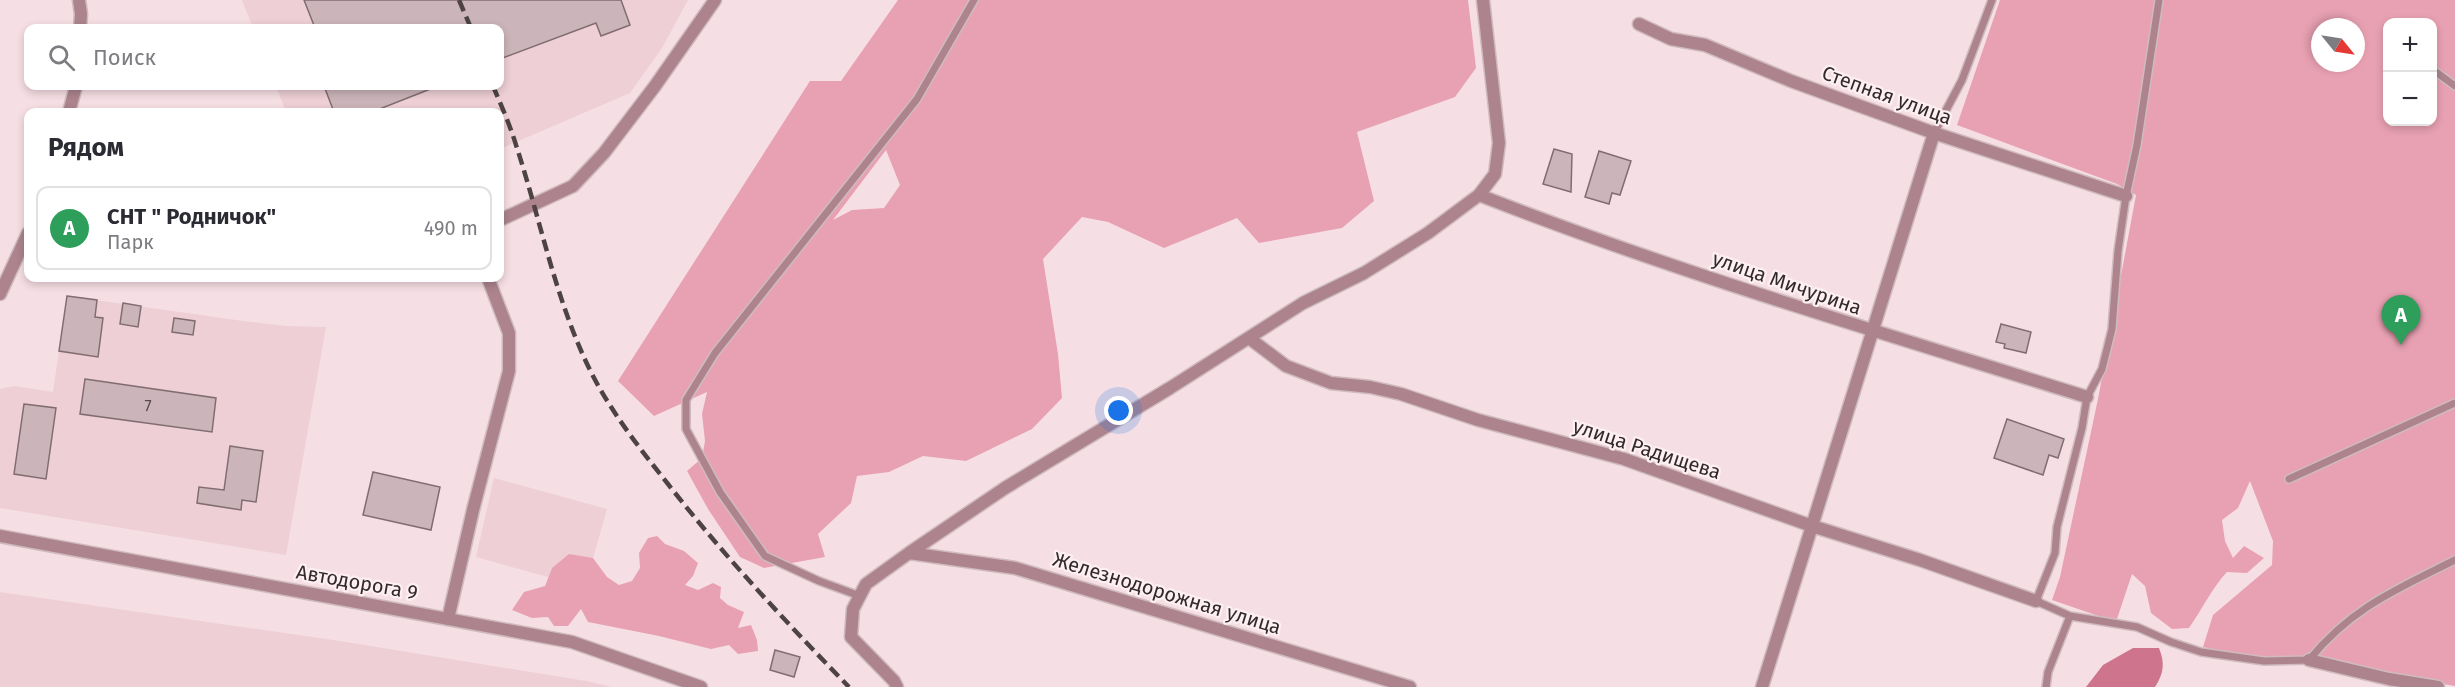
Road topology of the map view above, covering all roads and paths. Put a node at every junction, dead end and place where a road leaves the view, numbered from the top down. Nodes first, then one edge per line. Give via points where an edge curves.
1 (79, 0) edge
2 (715, 0) edge
3 (974, 0) edge
4 (1483, 0) edge
5 (1992, 0) edge
6 (2158, 0) edge
7 (80, 24) edge
8 (1639, 24) dead end
9 (2437, 72) edge
10 (2455, 86) edge
11 (75, 90) edge
12 (70, 108) edge
13 (1934, 133) junction
14 (1479, 195) junction
15 (2126, 196) junction
16 (504, 218) edge
17 (24, 242) edge
18 (490, 282) edge
19 (0, 294) edge
20 (1871, 332) junction
21 (1249, 338) junction
22 (2087, 397) junction
23 (2455, 403) edge
24 (2289, 479) dead end
25 (1812, 526) junction
26 (0, 536) edge
27 (909, 553) junction
28 (2455, 560) edge
29 (860, 596) junction
30 (2036, 601) junction
31 (2070, 616) junction
32 (448, 619) junction
33 (2309, 660) junction
34 (701, 687) edge
35 (897, 687) edge
36 (1410, 687) edge
37 (1762, 687) edge
38 (2046, 687) edge
39 (2438, 687) edge

1 - 7 street
2 - 16 street via 604,153 573,186
3 - 29 lane via 916,99 715,353 686,400 686,429 720,492 765,556
4 - 14 street via 1499,143 1495,174
5 - 13 lane via 1962,80
6 - 15 lane via 2138,145
8 - 13 street, Степная улица via 1671,39 1705,45
9 - 10 lane
11 - 12 street
13 - 15 street, Степная улица
13 - 20 street
14 - 20 street, улица Мичурина via 1557,226
14 - 21 street via 1364,273 1303,303
15 - 22 lane via 2112,329 2102,369
17 - 19 street
18 - 32 street via 509,333 509,371
20 - 22 street, улица Мичурина
20 - 25 street
21 - 25 street, улица Радищева via 1286,366 1331,383 1401,394 1478,420 1624,459
21 - 27 street via 1005,488
22 - 30 lane via 2057,527 2055,553
23 - 24 lane
25 - 30 street, улица Радищева
25 - 37 street
26 - 32 street, Автодорога 9
27 - 29 street via 866,584
27 - 36 street, Железнодорожная улица via 1015,568
28 - 33 lane via 2368,604 2328,636
29 - 35 street via 853,609 851,637
30 - 31 lane
31 - 33 lane via 2137,627 2201,652 2264,661
31 - 38 lane
32 - 34 street, Автодорога 9 via 572,642
33 - 39 street

